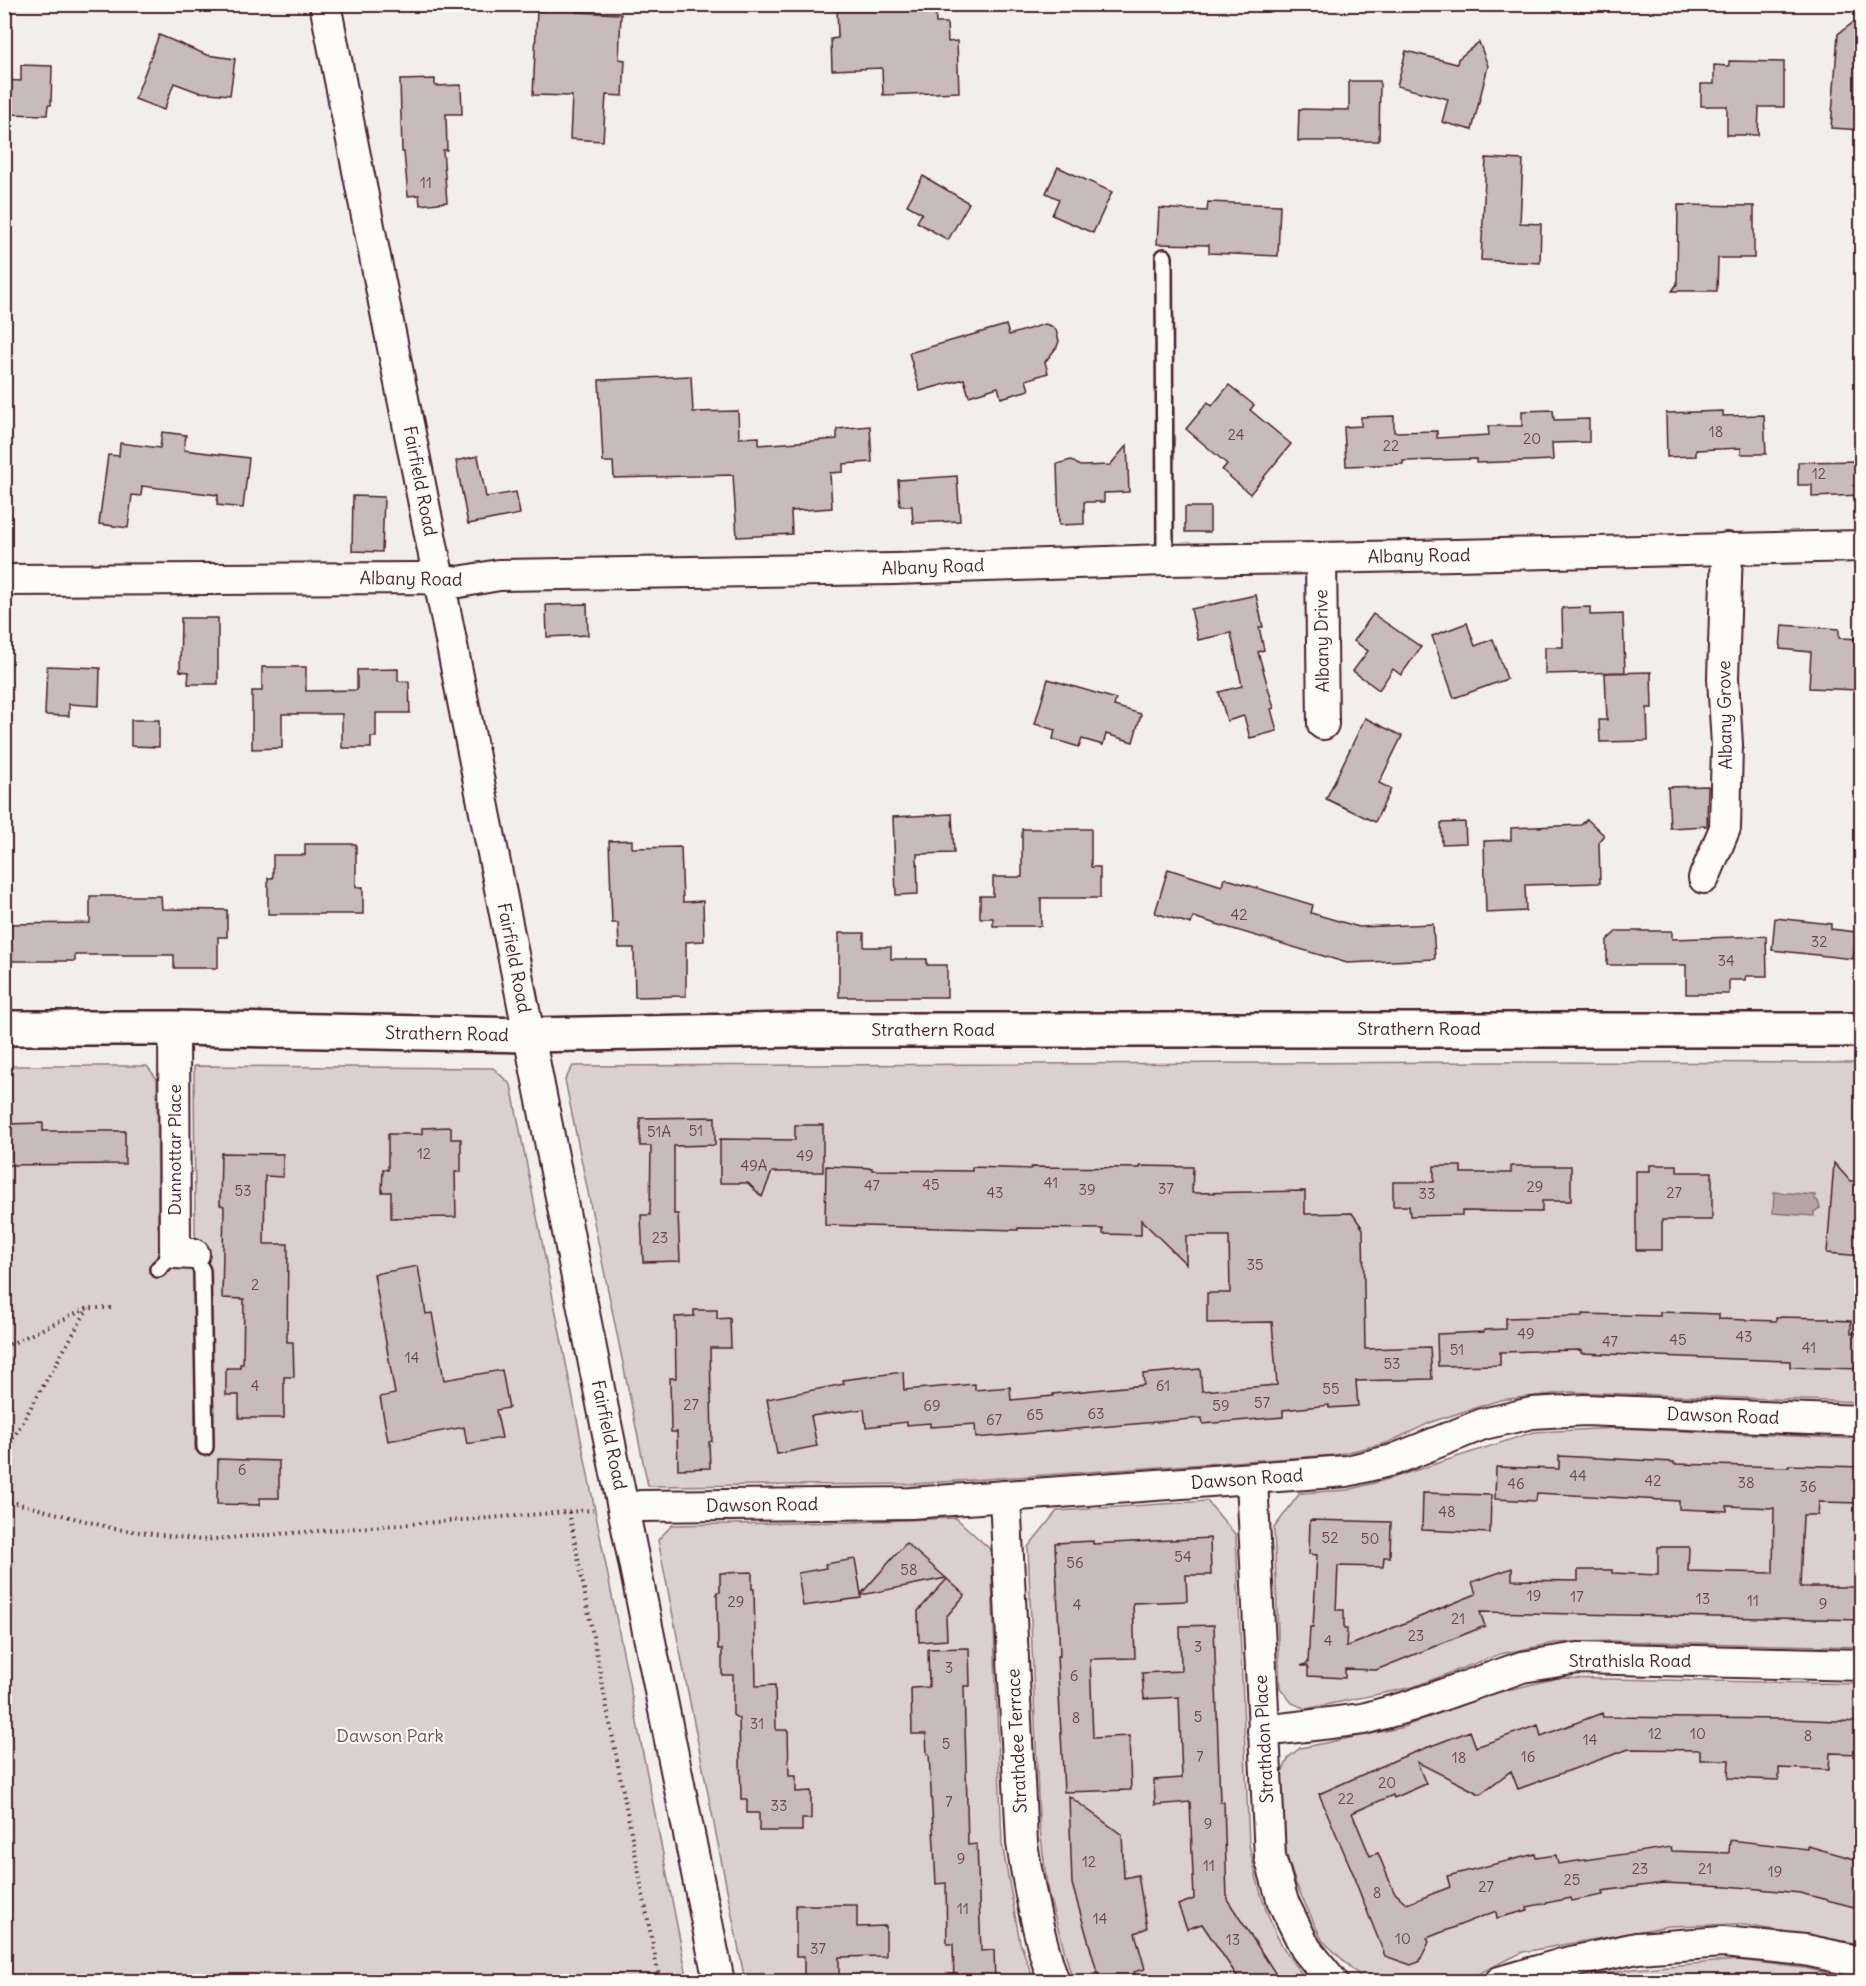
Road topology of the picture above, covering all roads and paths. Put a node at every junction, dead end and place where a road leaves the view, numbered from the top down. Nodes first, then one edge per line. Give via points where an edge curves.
1 (325, 4) edge
2 (1164, 256) dead end
3 (1862, 546) edge
4 (1727, 548) junction
5 (1322, 558) junction
6 (1165, 560) junction
7 (4, 580) edge
8 (440, 580) junction
9 (1323, 724) dead end
10 (1704, 878) dead end
11 (4, 1028) edge
12 (174, 1028) junction
13 (1862, 1029) edge
14 (529, 1035) junction
15 (176, 1258) joint
16 (88, 1308) junction
17 (112, 1308) dead end
18 (4, 1347) edge
19 (1862, 1421) edge
20 (205, 1447) dead end
21 (4, 1454) edge
22 (1252, 1479) junction
23 (1005, 1496) junction
24 (4, 1500) edge
25 (624, 1509) junction
26 (569, 1512) junction
27 (1862, 1665) edge
28 (1263, 1731) junction
29 (1862, 1962) edge
30 (660, 1982) edge
31 (719, 1982) edge
32 (1054, 1982) edge
33 (1333, 1982) edge
34 (1500, 1982) edge

1 - 8 street, Fairfield Road
2 - 6 lane
3 - 4 street, Albany Road
4 - 5 street, Albany Road
4 - 10 street, Albany Grove via 1723,678 1727,745 1725,828
5 - 6 street, Albany Road
5 - 9 street, Albany Drive
6 - 8 street, Albany Road via 499,575 459,582
7 - 8 street, Albany Road
8 - 14 street, Fairfield Road
11 - 12 street, Strathern Road
12 - 14 street, Strathern Road
12 - 15 street, Dunnottar Place
13 - 14 street, Strathern Road via 805,1030
14 - 25 street, Fairfield Road
15 - 20 lane via 202,1271
16 - 17 path
16 - 18 path
16 - 21 path
19 - 22 street, Dawson Road via 1584,1410 1532,1413 1483,1424 1393,1460 1347,1471
22 - 23 street, Dawson Road
22 - 28 street, Strathdon Place
23 - 25 street, Dawson Road via 911,1503
23 - 32 street, Strathdee Terrace via 1022,1843 1041,1945
24 - 26 path via 116,1529 201,1540
25 - 26 path
25 - 31 street, Fairfield Road
26 - 30 path
27 - 28 street, Strathisla Road via 1578,1659 1522,1667 1363,1719
28 - 33 street, Strathdon Place via 1270,1857 1283,1902 1306,1949
29 - 34 street via 1805,1950 1723,1942 1637,1948

